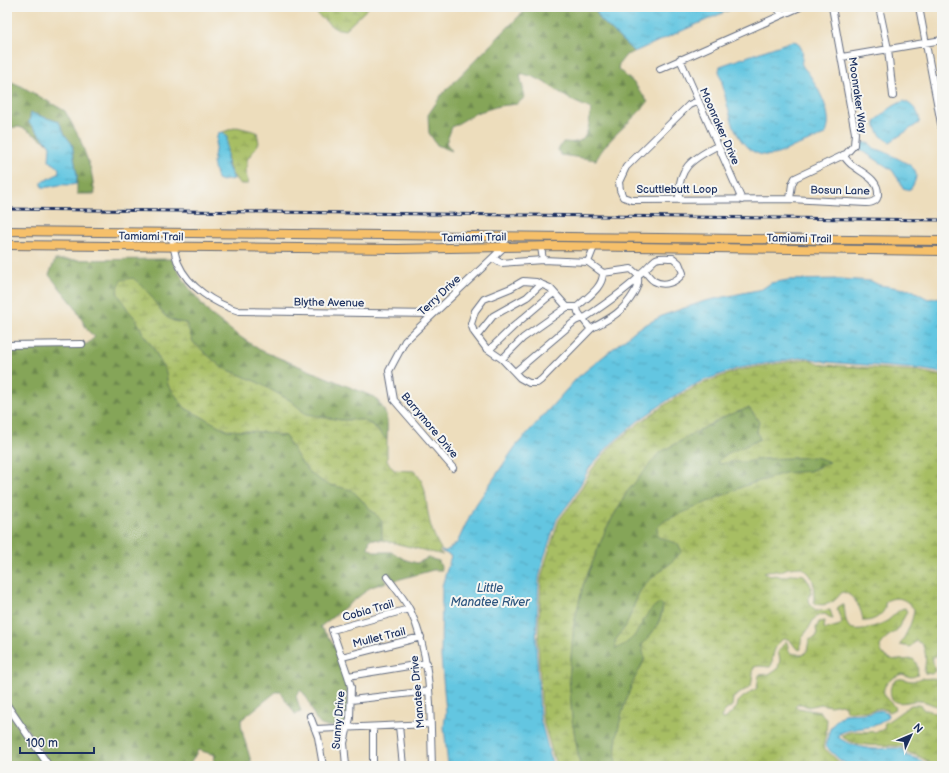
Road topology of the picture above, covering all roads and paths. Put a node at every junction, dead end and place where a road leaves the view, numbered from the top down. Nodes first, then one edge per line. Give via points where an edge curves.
1 (776, 7) edge
2 (800, 7) edge
3 (832, 7) edge
4 (879, 7) edge
5 (919, 7) edge
6 (782, 14) junction
7 (942, 40) edge
8 (926, 43) junction
9 (888, 49) junction
10 (842, 57) junction
11 (680, 60) junction
12 (660, 69) dead end
13 (893, 96) dead end
14 (698, 101) junction
15 (942, 129) edge
16 (717, 146) junction
17 (843, 155) junction
18 (679, 199) junction
19 (790, 199) junction
20 (742, 200) junction
21 (7, 231) edge
22 (171, 232) junction
23 (505, 236) junction
24 (786, 239) junction
25 (942, 241) edge
26 (7, 245) edge
27 (173, 247) junction
28 (504, 247) junction
29 (542, 247) junction
30 (594, 247) junction
31 (786, 249) junction
32 (942, 251) edge
33 (493, 258) junction
34 (543, 260) junction
35 (588, 262) junction
36 (645, 271) junction
37 (603, 273) junction
38 (638, 277) junction
39 (542, 284) junction
40 (554, 293) junction
41 (567, 306) junction
42 (577, 307) junction
43 (433, 314) junction
44 (582, 318) junction
45 (592, 328) junction
46 (477, 336) junction
47 (82, 344) dead end
48 (7, 345) edge
49 (489, 350) junction
50 (502, 359) junction
51 (388, 371) joint
52 (515, 372) junction
53 (453, 468) dead end
54 (388, 577) dead end
55 (409, 609) junction
56 (332, 630) joint
57 (421, 637) junction
58 (342, 657) junction
59 (426, 663) junction
60 (348, 676) junction
61 (429, 691) junction
62 (351, 700) junction
63 (7, 705) edge
64 (310, 716) dead end
65 (430, 724) junction
66 (399, 726) junction
67 (373, 727) junction
68 (348, 728) junction
69 (315, 729) junction
70 (49, 766) edge
71 (323, 766) edge
72 (346, 766) edge
73 (373, 766) edge
74 (403, 766) edge
75 (432, 766) edge

1 - 6 street
2 - 6 street
3 - 10 street, Moonraker Way
4 - 9 street
5 - 8 street
6 - 11 street
7 - 8 street
8 - 9 street
8 - 15 street
9 - 10 street
9 - 13 street
10 - 17 street, Moonraker Way via 855,133 854,145
11 - 12 street
11 - 14 street, Moonraker Drive
14 - 16 street, Moonraker Drive
14 - 18 street, Scuttlebutt Loop via 689,105 626,167 619,182 624,197 632,200
16 - 18 street via 703,153 685,168 678,186
16 - 20 street, Moonraker Drive
17 - 19 street, Moonraker Way via 795,178
17 - 19 street, Bosun Lane via 873,180 877,188 876,200 866,203
18 - 20 street, Scuttlebutt Loop
19 - 20 street, Scuttlebutt Loop
21 - 22 main road, Tamiami Trail
22 - 23 main road, Tamiami Trail
22 - 27 street
23 - 24 main road, Tamiami Trail
23 - 28 street
24 - 25 main road, Tamiami Trail
24 - 31 street
26 - 27 main road, Tamiami Trail
27 - 28 main road, Tamiami Trail
27 - 43 street, Blythe Avenue via 178,264 185,275 206,297 239,311
28 - 29 main road, Tamiami Trail
28 - 33 street, Terry Drive
29 - 30 main road, Tamiami Trail
29 - 34 street
30 - 31 main road, Tamiami Trail
30 - 35 street
31 - 32 main road, Tamiami Trail
33 - 34 street via 501,263
33 - 43 street, Terry Drive
34 - 35 street
35 - 37 street
36 - 36 street via 656,260 673,258 679,263 683,273 678,280 665,284 654,281
36 - 38 street
37 - 38 street via 631,269
37 - 42 street via 600,285
38 - 44 street via 617,295
38 - 45 street via 637,288 622,310
39 - 40 street
39 - 46 street via 527,297 493,316
39 - 46 street via 524,281 484,299 475,311 471,324
40 - 41 street
40 - 49 street
41 - 42 street
41 - 50 street via 523,338
42 - 44 street
43 - 51 street, Terry Drive via 405,341
44 - 45 street
44 - 52 street via 575,321
45 - 52 street via 537,383 526,382
46 - 49 street
47 - 48 street
49 - 50 street
50 - 52 street
51 - 53 street, Barrymore Drive via 394,400
54 - 55 street, Manatee Drive
55 - 56 street, Cobia Trail
55 - 57 street, Manatee Drive
56 - 58 street, Sunny Drive
57 - 58 street, Mullet Trail
57 - 59 street, Manatee Drive
58 - 60 street, Sunny Drive
59 - 60 street
59 - 61 street, Manatee Drive
60 - 62 street, Sunny Drive
61 - 62 street
61 - 65 street, Manatee Drive
62 - 68 street, Sunny Drive
63 - 70 street
64 - 69 street
65 - 66 street
65 - 75 street, Manatee Drive
66 - 67 street
66 - 74 street
67 - 68 street
67 - 73 street
68 - 69 street
68 - 72 street, Sunny Drive via 344,743
69 - 71 street

